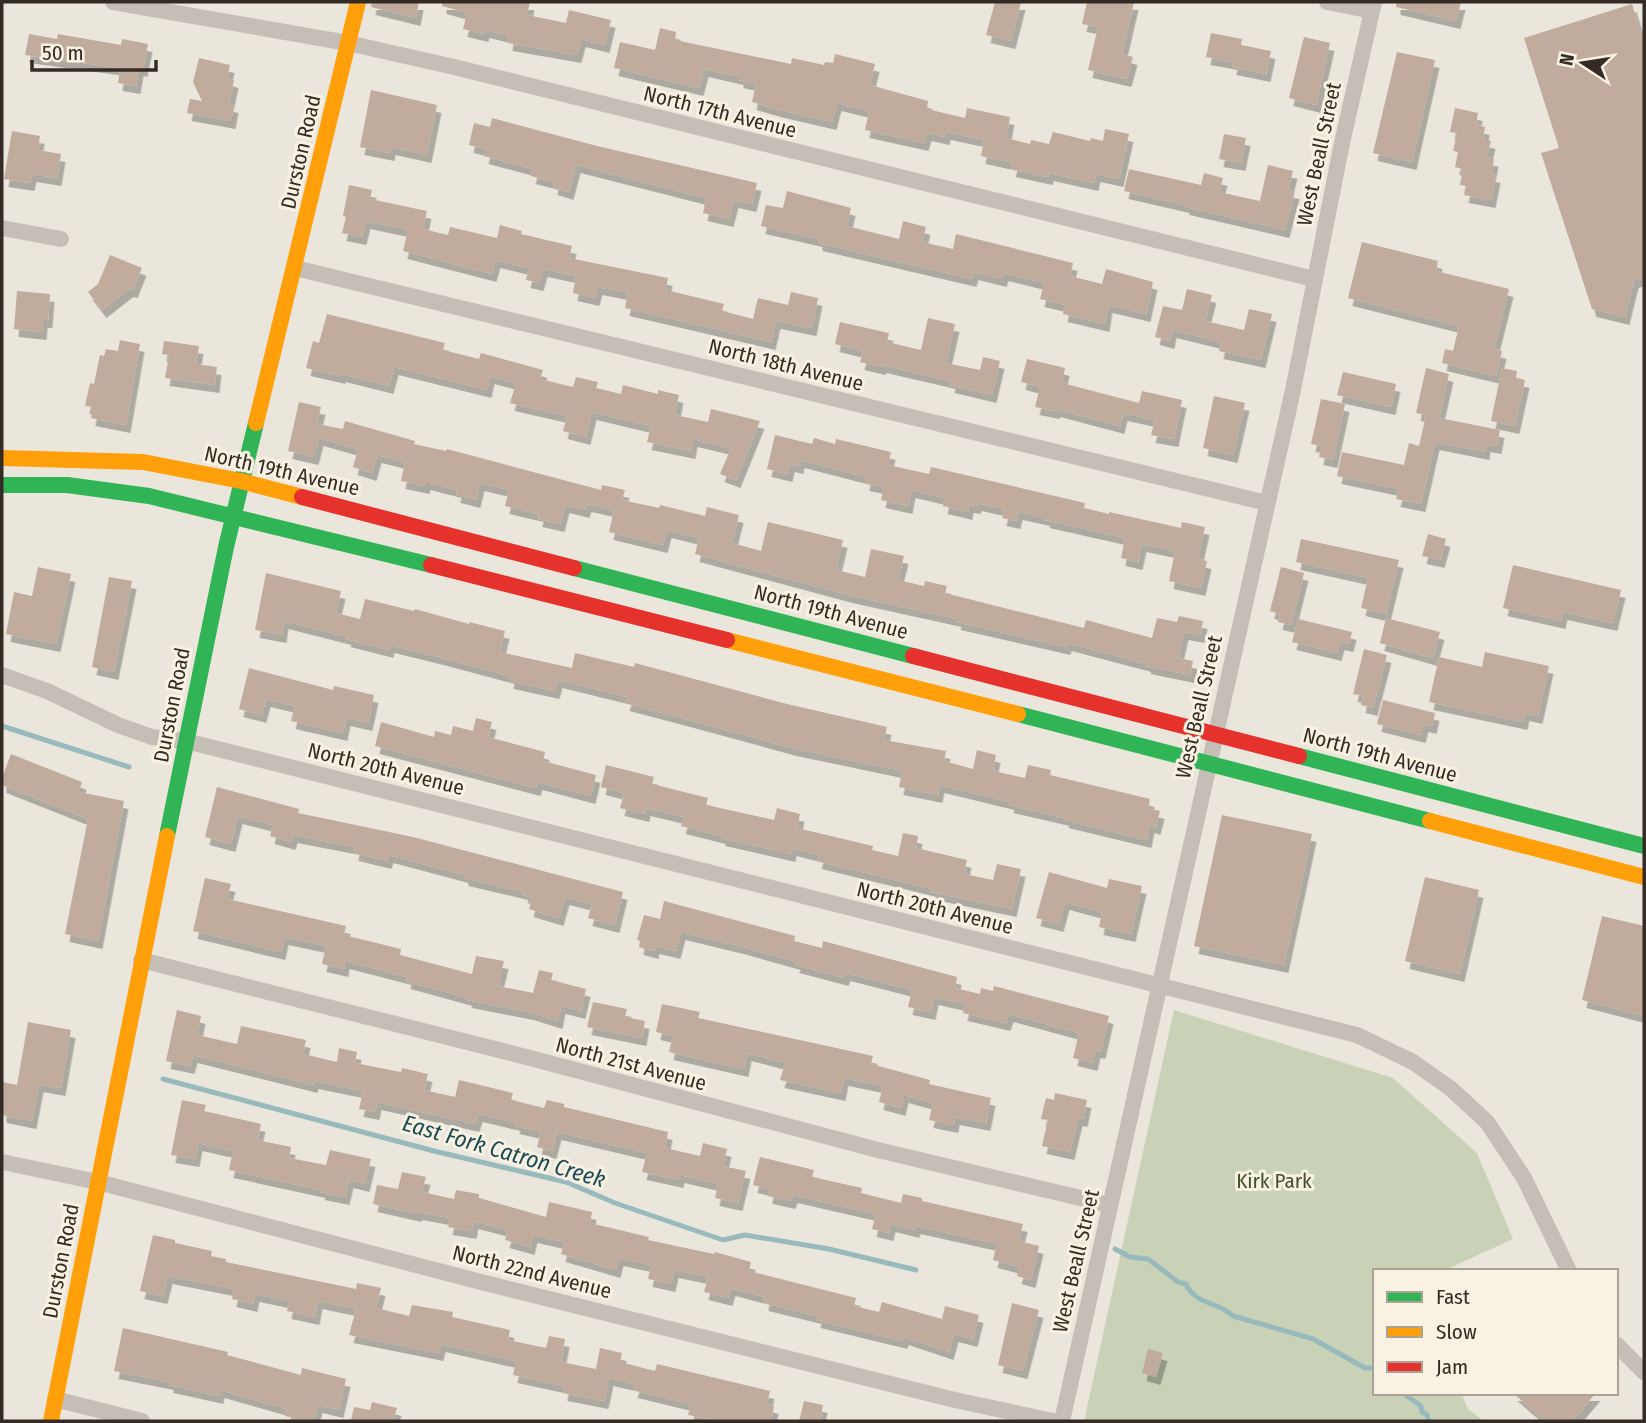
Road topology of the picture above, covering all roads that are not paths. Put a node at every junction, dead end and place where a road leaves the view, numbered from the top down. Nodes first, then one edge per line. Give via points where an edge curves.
1 (113, 2) edge
2 (358, 2) edge
3 (1326, 2) edge
4 (1373, 6) edge
5 (348, 43) junction
6 (2, 228) edge
7 (61, 239) dead end
8 (295, 268) junction
9 (1314, 279) junction
10 (2, 458) edge
11 (241, 481) junction
12 (2, 485) edge
13 (1268, 503) junction
14 (233, 515) junction
15 (2, 675) edge
16 (1216, 733) junction
17 (186, 741) junction
18 (1208, 762) junction
19 (1644, 846) edge
20 (1644, 877) edge
21 (141, 960) junction
22 (1161, 987) junction
23 (2, 1162) edge
24 (98, 1182) junction
25 (1110, 1205) junction
26 (1568, 1269) edge
27 (1618, 1346) edge
28 (1644, 1372) edge
29 (55, 1399) junction
30 (51, 1421) edge
31 (142, 1421) edge
32 (1053, 1421) edge
33 (1062, 1421) edge

1 - 5 street, North 17th Avenue
2 - 5 main road, Durston Road
3 - 4 street
4 - 9 street, West Beall Street
5 - 8 main road, Durston Road
5 - 9 street, North 17th Avenue
6 - 7 street
8 - 11 main road, Durston Road
8 - 13 street, North 18th Avenue
9 - 13 street, West Beall Street
10 - 11 main road, North 19th Avenue via 143,462
11 - 14 main road, Durston Road
11 - 16 main road, North 19th Avenue
12 - 14 main road via 67,485 122,492
13 - 16 street, West Beall Street
14 - 17 main road, Durston Road
14 - 18 main road
15 - 17 street, North 20th Avenue via 118,725 152,737
16 - 18 street, West Beall Street
16 - 19 main road, North 19th Avenue
17 - 21 main road, Durston Road
17 - 22 street, North 20th Avenue
18 - 20 main road
18 - 22 street, West Beall Street
21 - 24 main road, Durston Road
21 - 25 street, North 21st Avenue via 878,1150
22 - 25 street, West Beall Street
22 - 26 street, North 20th Avenue via 1357,1035 1413,1062 1487,1122 1524,1178
23 - 24 street, North 22nd Avenue
24 - 29 main road, Durston Road
24 - 32 street, North 22nd Avenue via 481,1282
25 - 33 street, West Beall Street
27 - 28 street
29 - 30 main road, Durston Road
29 - 31 street

